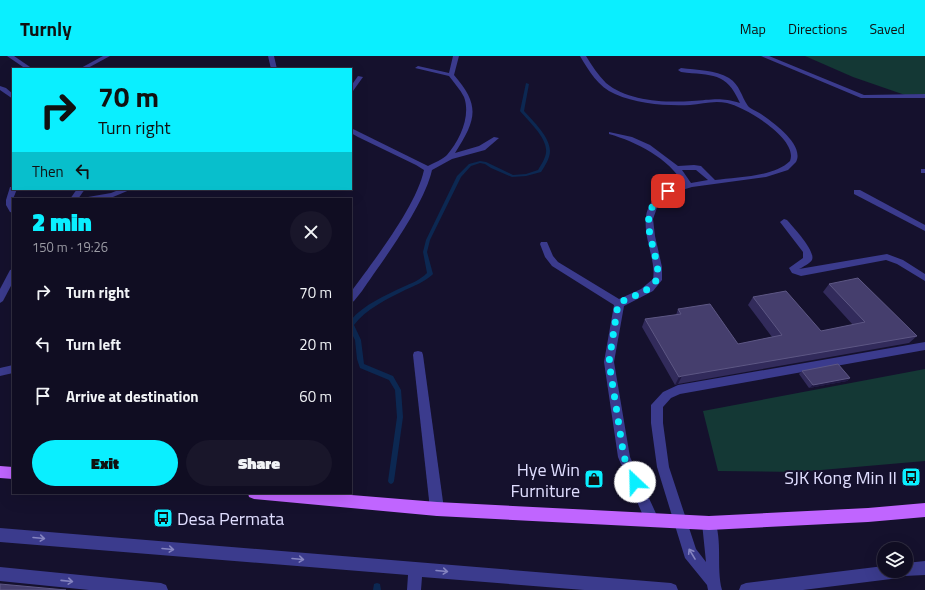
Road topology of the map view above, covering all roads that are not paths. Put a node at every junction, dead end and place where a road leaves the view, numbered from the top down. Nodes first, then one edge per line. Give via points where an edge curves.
1 (10, 56) edge
2 (107, 56) edge
3 (271, 56) edge
4 (456, 56) edge
5 (583, 56) edge
6 (764, 56) edge
7 (28, 68) edge
8 (84, 68) edge
9 (274, 68) edge
10 (418, 68) dead end
11 (681, 70) dead end
12 (451, 75) junction
13 (360, 77) dead end
14 (0, 88) edge
15 (352, 89) edge
16 (12, 96) edge
17 (925, 96) edge
18 (746, 108) junction
19 (352, 131) edge
20 (611, 133) dead end
21 (352, 136) edge
22 (360, 136) junction
23 (496, 138) dead end
24 (449, 158) junction
25 (676, 168) junction
26 (428, 169) junction
27 (714, 183) junction
28 (689, 186) junction
29 (13, 190) edge
30 (81, 190) edge
31 (125, 190) edge
32 (857, 192) dead end
33 (75, 198) edge
34 (96, 198) edge
35 (12, 209) edge
36 (784, 222) dead end
37 (925, 228) edge
38 (544, 244) dead end
39 (12, 274) edge
40 (925, 278) edge
41 (352, 297) edge
42 (0, 299) edge
43 (618, 304) junction
44 (925, 346) edge
45 (418, 355) dead end
46 (12, 369) edge
47 (0, 372) edge
48 (0, 472) edge
49 (12, 473) edge
50 (269, 494) edge
51 (437, 509) junction
52 (925, 510) edge
53 (652, 520) junction
54 (680, 522) junction
55 (709, 523) junction
56 (0, 535) edge
57 (925, 568) edge
58 (416, 569) junction
59 (913, 569) edge
60 (0, 574) edge
61 (877, 574) edge
62 (714, 586) edge
63 (161, 590) edge
64 (414, 590) edge
65 (671, 590) edge
66 (746, 590) edge

1 - 7 street
2 - 8 street
3 - 9 street
4 - 12 street
5 - 18 street via 600,81 623,95 636,99 684,103 720,100
6 - 17 street via 864,97
10 - 12 street
11 - 18 street via 728,80 736,88
12 - 24 street via 465,91 470,115 467,130
13 - 15 street
14 - 16 street
18 - 27 street via 769,123 785,138 794,151 794,161 781,170 751,178
19 - 22 street
20 - 25 street via 638,142
21 - 22 street
22 - 26 street
23 - 24 street via 482,148
24 - 26 street
25 - 27 street via 699,167
25 - 28 street
26 - 41 street via 422,187 390,242
27 - 28 street
28 - 43 street via 668,191 654,203 647,225 659,273 651,287
29 - 35 street via 10,196
30 - 33 street
31 - 34 street
32 - 37 street
36 - 40 street via 806,251 808,259 794,268 794,271 801,273 887,257
38 - 43 street via 555,264
39 - 42 street
43 - 53 street via 609,362 624,457
44 - 54 street via 678,390 667,395 657,405 657,423 663,467
45 - 51 street
46 - 47 street
48 - 49 main road
50 - 51 main road
51 - 53 main road
52 - 55 main road via 845,517
53 - 54 main road
54 - 55 main road
62 -> 54 street via 690,553
55 - 62 street via 714,552
56 -> 58 street
57 - 59 street
58 - 64 street
58 -> 65 street
60 -> 63 street
61 - 66 street

